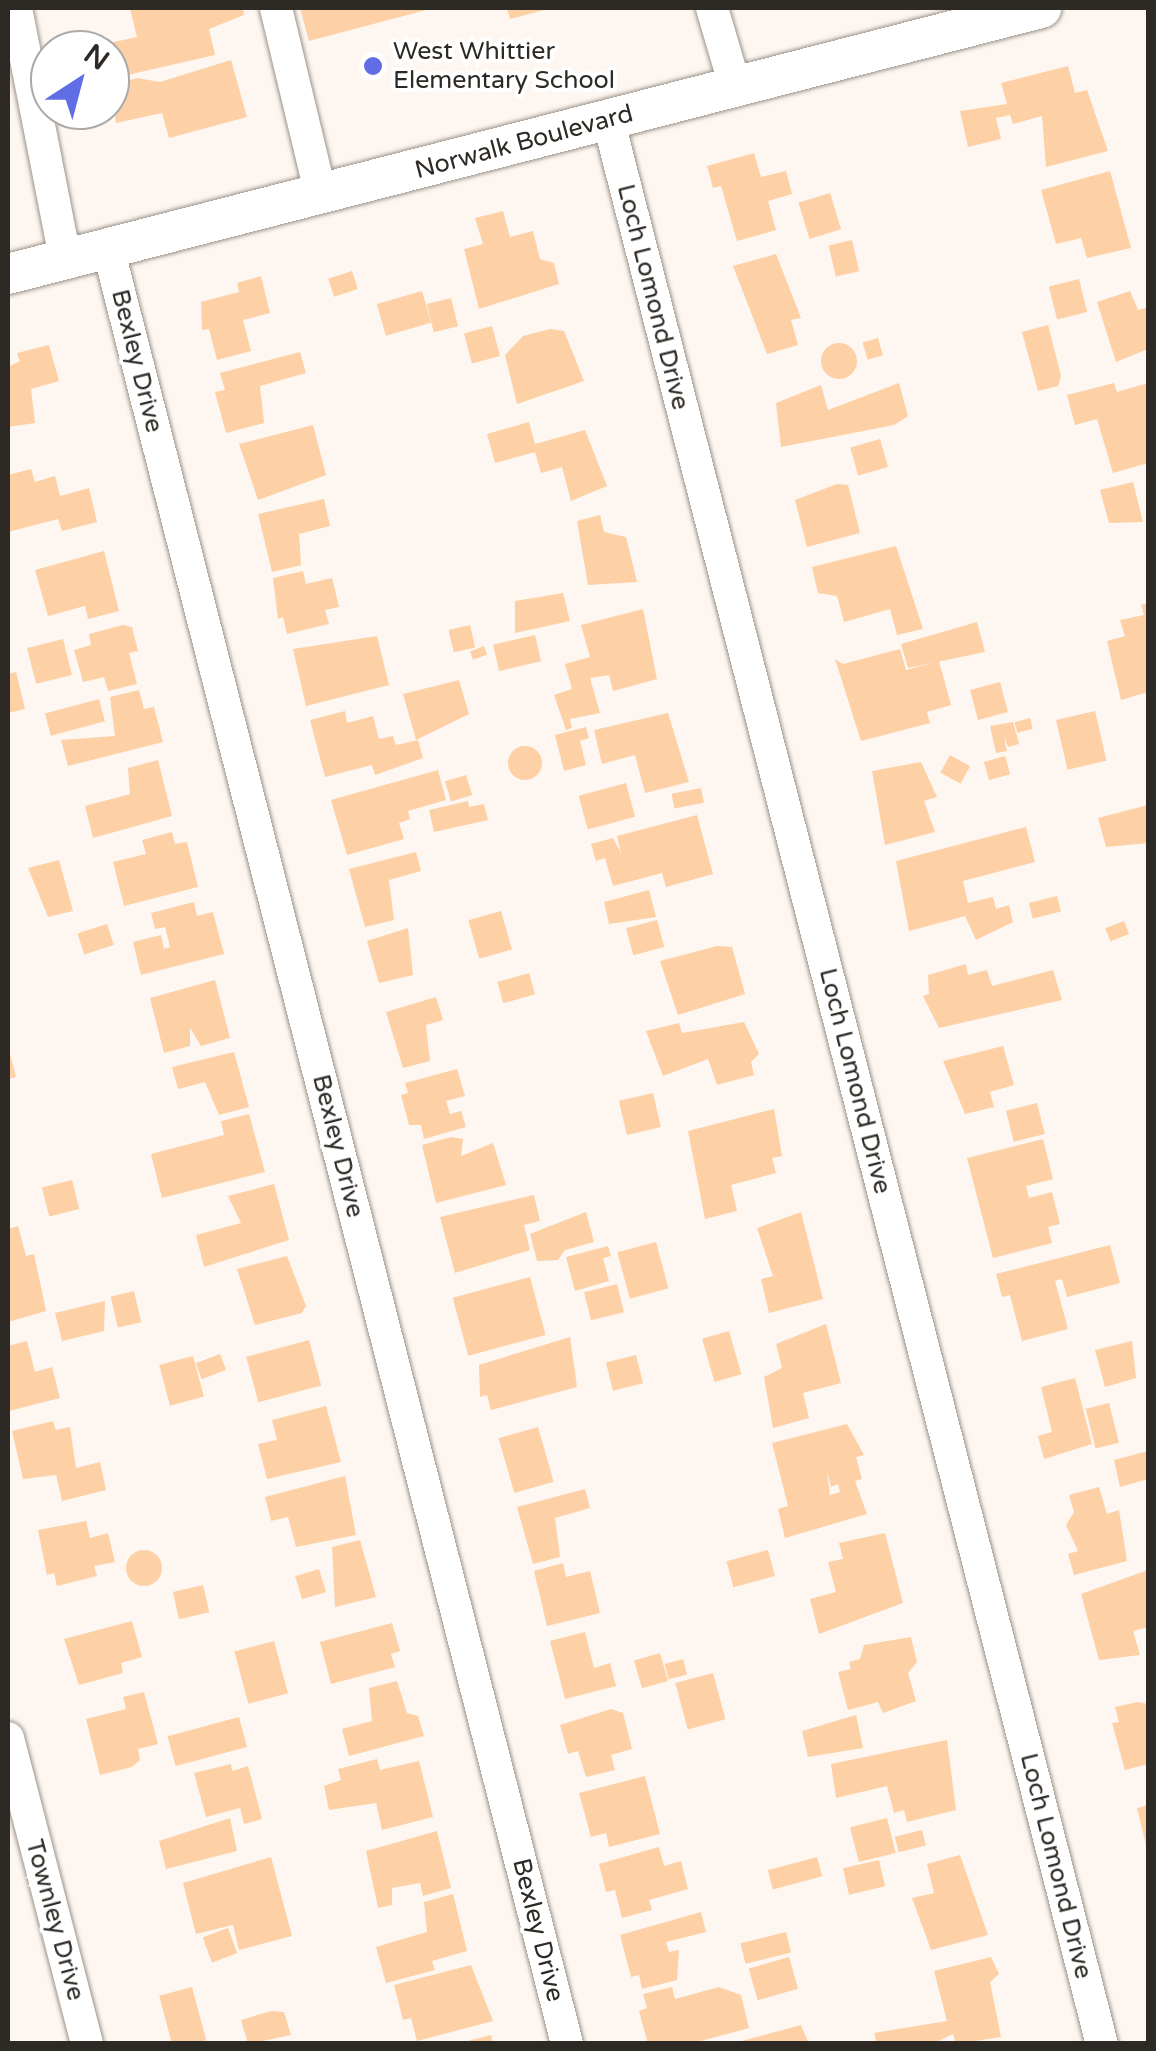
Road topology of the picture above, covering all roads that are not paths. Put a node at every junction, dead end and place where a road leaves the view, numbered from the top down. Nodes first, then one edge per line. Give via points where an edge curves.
1 (16, 8) edge
2 (276, 8) edge
3 (712, 8) edge
4 (1041, 8) edge
5 (988, 14) edge
6 (735, 86) junction
7 (608, 119) junction
8 (322, 196) junction
9 (108, 248) junction
10 (65, 258) junction
11 (8, 274) edge
12 (8, 1738) edge
13 (87, 2044) edge
14 (567, 2044) edge
15 (1102, 2044) edge

1 - 10 street
2 - 8 street
3 - 6 street
4 - 5 main road, Norwalk Boulevard
5 - 6 main road, Norwalk Boulevard
6 - 7 main road, Norwalk Boulevard
7 - 8 main road, Norwalk Boulevard
7 - 15 street, Loch Lomond Drive
8 - 9 main road, Norwalk Boulevard
9 - 10 main road, Norwalk Boulevard
9 - 14 street, Bexley Drive
10 - 11 main road, Norwalk Boulevard
12 - 13 street, Townley Drive

